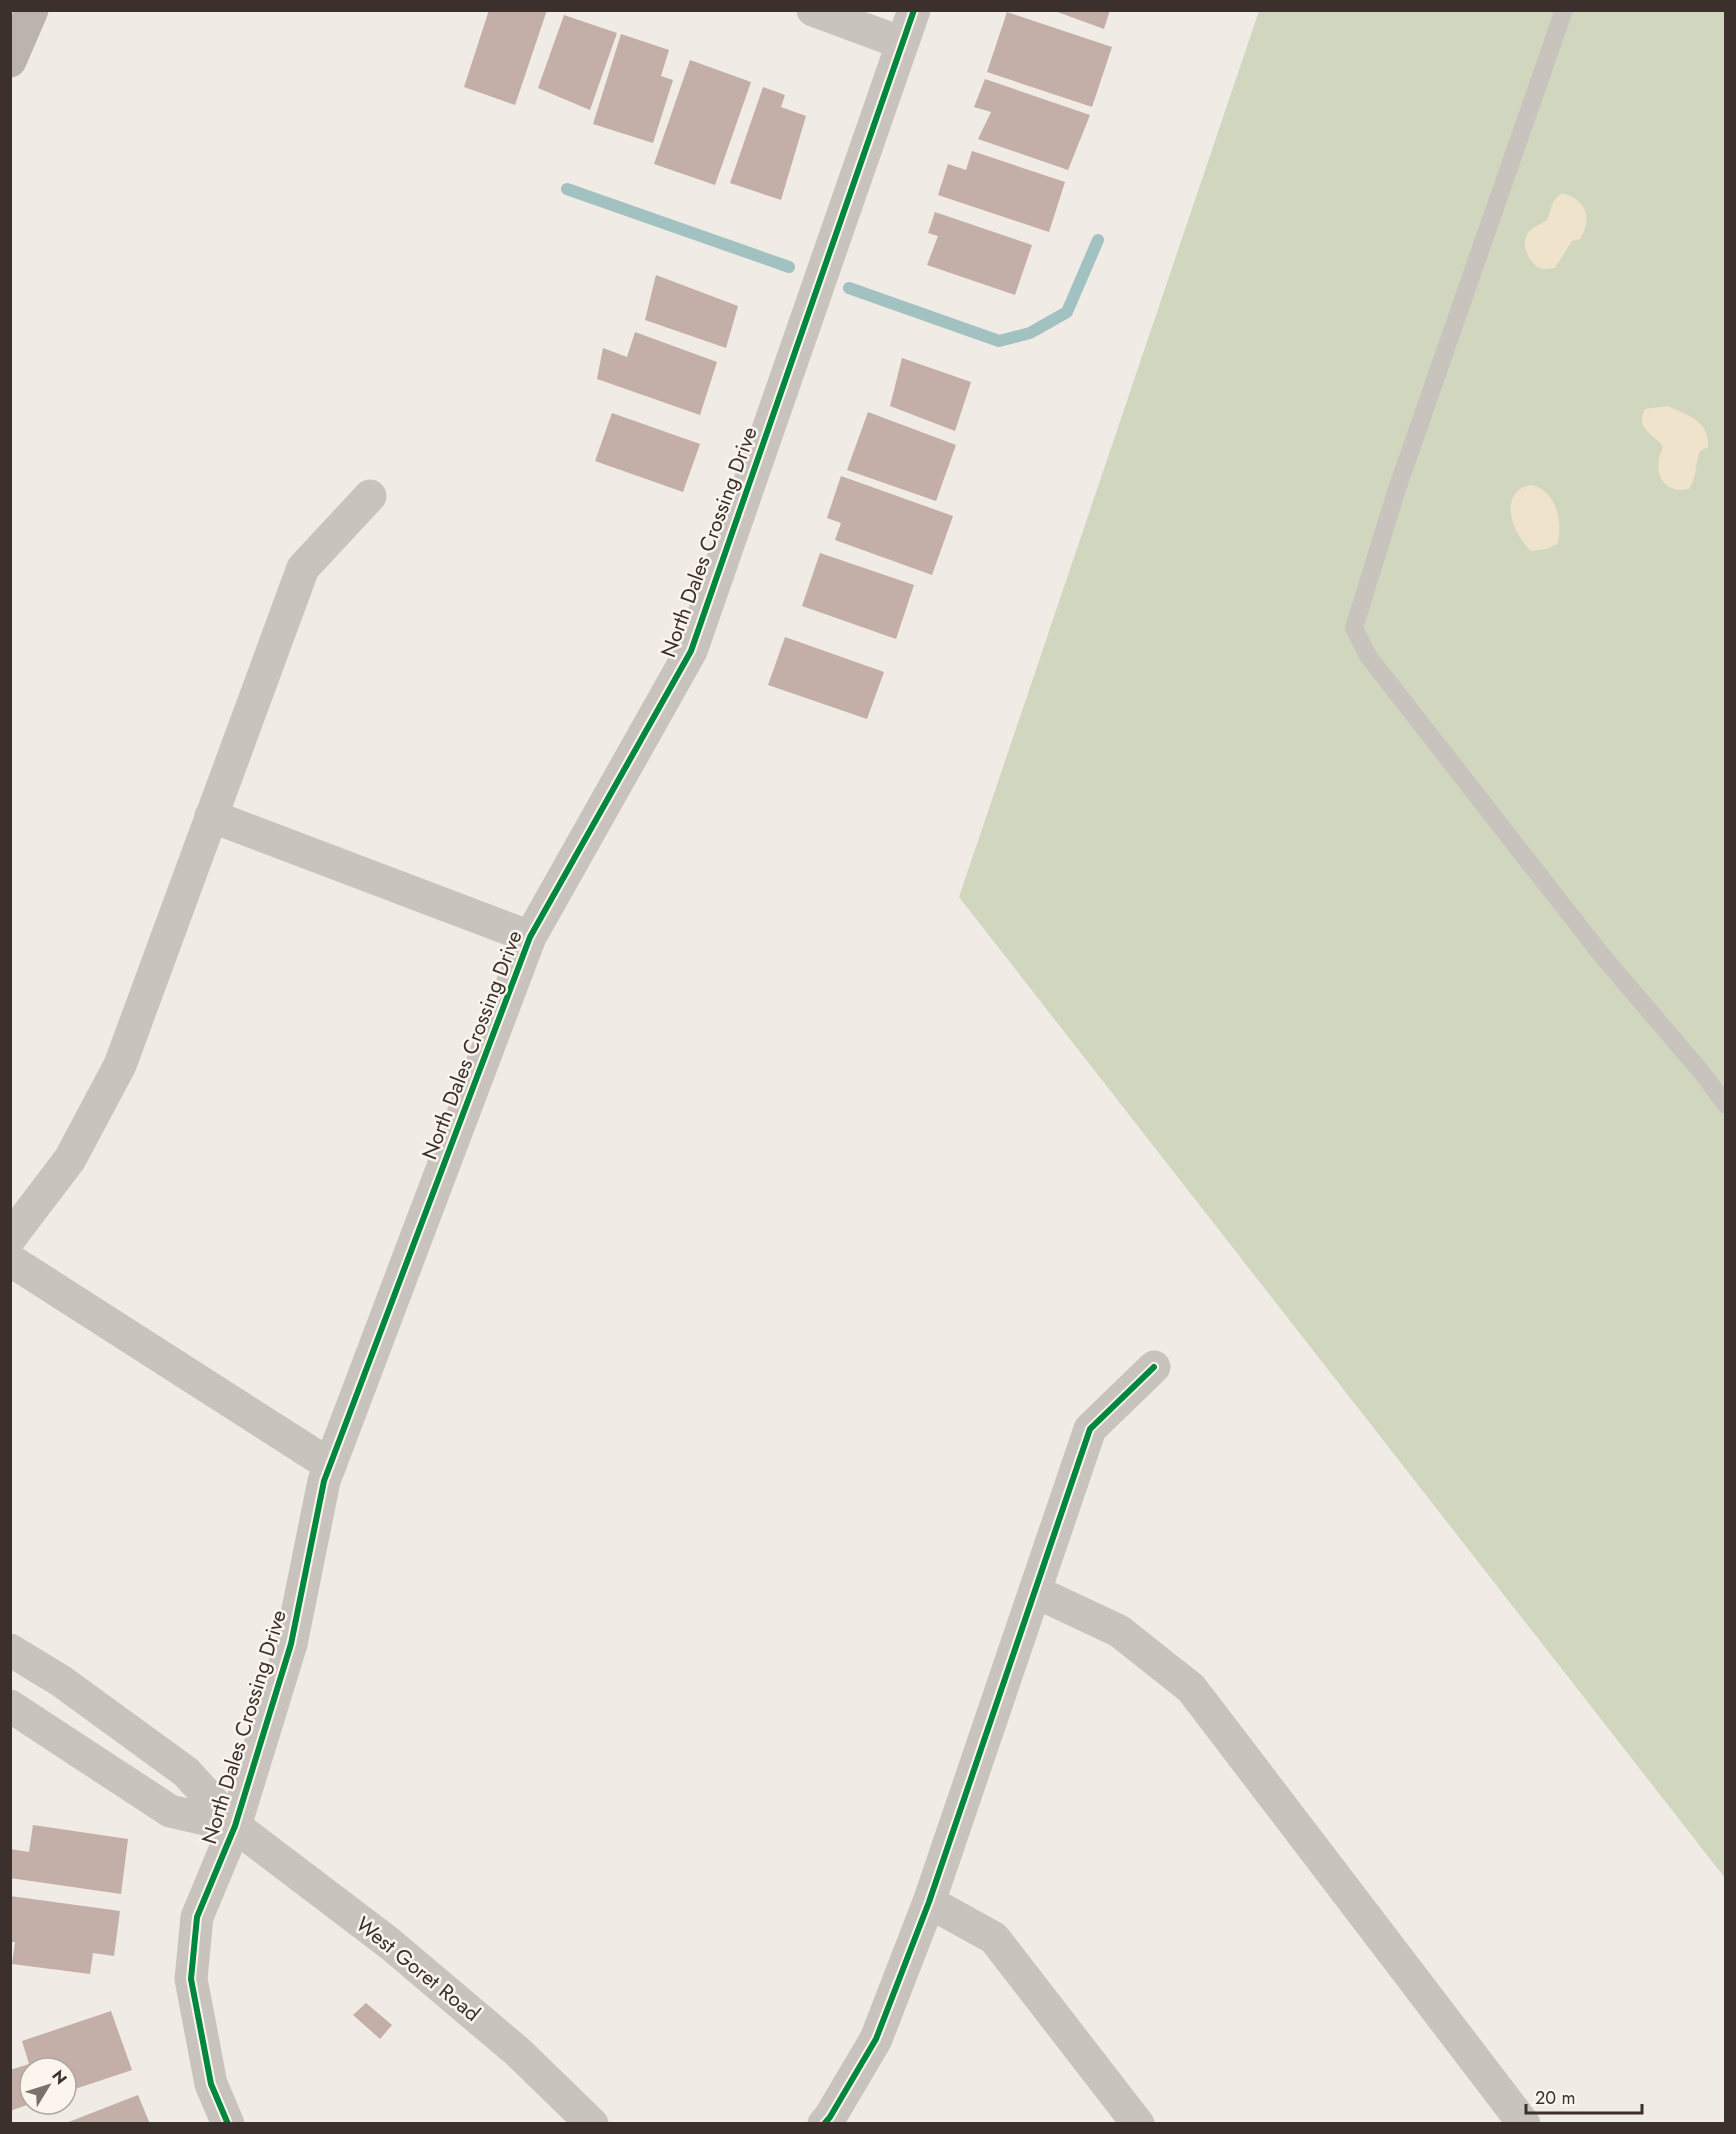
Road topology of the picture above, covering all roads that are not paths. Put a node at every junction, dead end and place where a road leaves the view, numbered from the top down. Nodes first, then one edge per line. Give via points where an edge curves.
1 (32, 10) edge
2 (813, 10) edge
3 (914, 10) edge
4 (1564, 10) edge
5 (902, 43) junction
6 (10, 61) edge
7 (370, 496) dead end
8 (212, 816) junction
9 (530, 937) junction
10 (1725, 1105) edge
11 (10, 1238) edge
12 (10, 1260) edge
13 (1154, 1367) dead end
14 (330, 1465) junction
15 (1036, 1592) junction
16 (10, 1650) edge
17 (11, 1706) edge
18 (235, 1826) junction
19 (929, 1902) junction
20 (228, 2124) edge
21 (592, 2124) edge
22 (824, 2124) edge
23 (1138, 2124) edge
24 (1524, 2124) edge

1 - 6 main road
2 - 5 street
3 - 5 street, North Dales Crossing Drive
4 - 10 lane via 1401,478 1354,627 1368,656 1600,953
5 - 9 street, North Dales Crossing Drive via 691,651
7 - 8 street via 303,568
8 - 9 street
8 - 11 street via 120,1065 70,1158
9 - 14 street, North Dales Crossing Drive
12 - 14 street
13 - 15 street via 1090,1429
14 - 18 street, North Dales Crossing Drive via 291,1644
15 - 19 street
15 - 24 street via 1119,1631 1191,1688
16 - 18 street, West Goret Road via 61,1681 186,1772
17 - 18 street, West Goret Road via 170,1811
18 - 20 street, North Dales Crossing Drive via 197,1917 191,1979 211,2084
18 - 21 street, West Goret Road via 389,1943 518,2052
19 - 22 street via 876,2039
19 - 23 street via 994,1938

